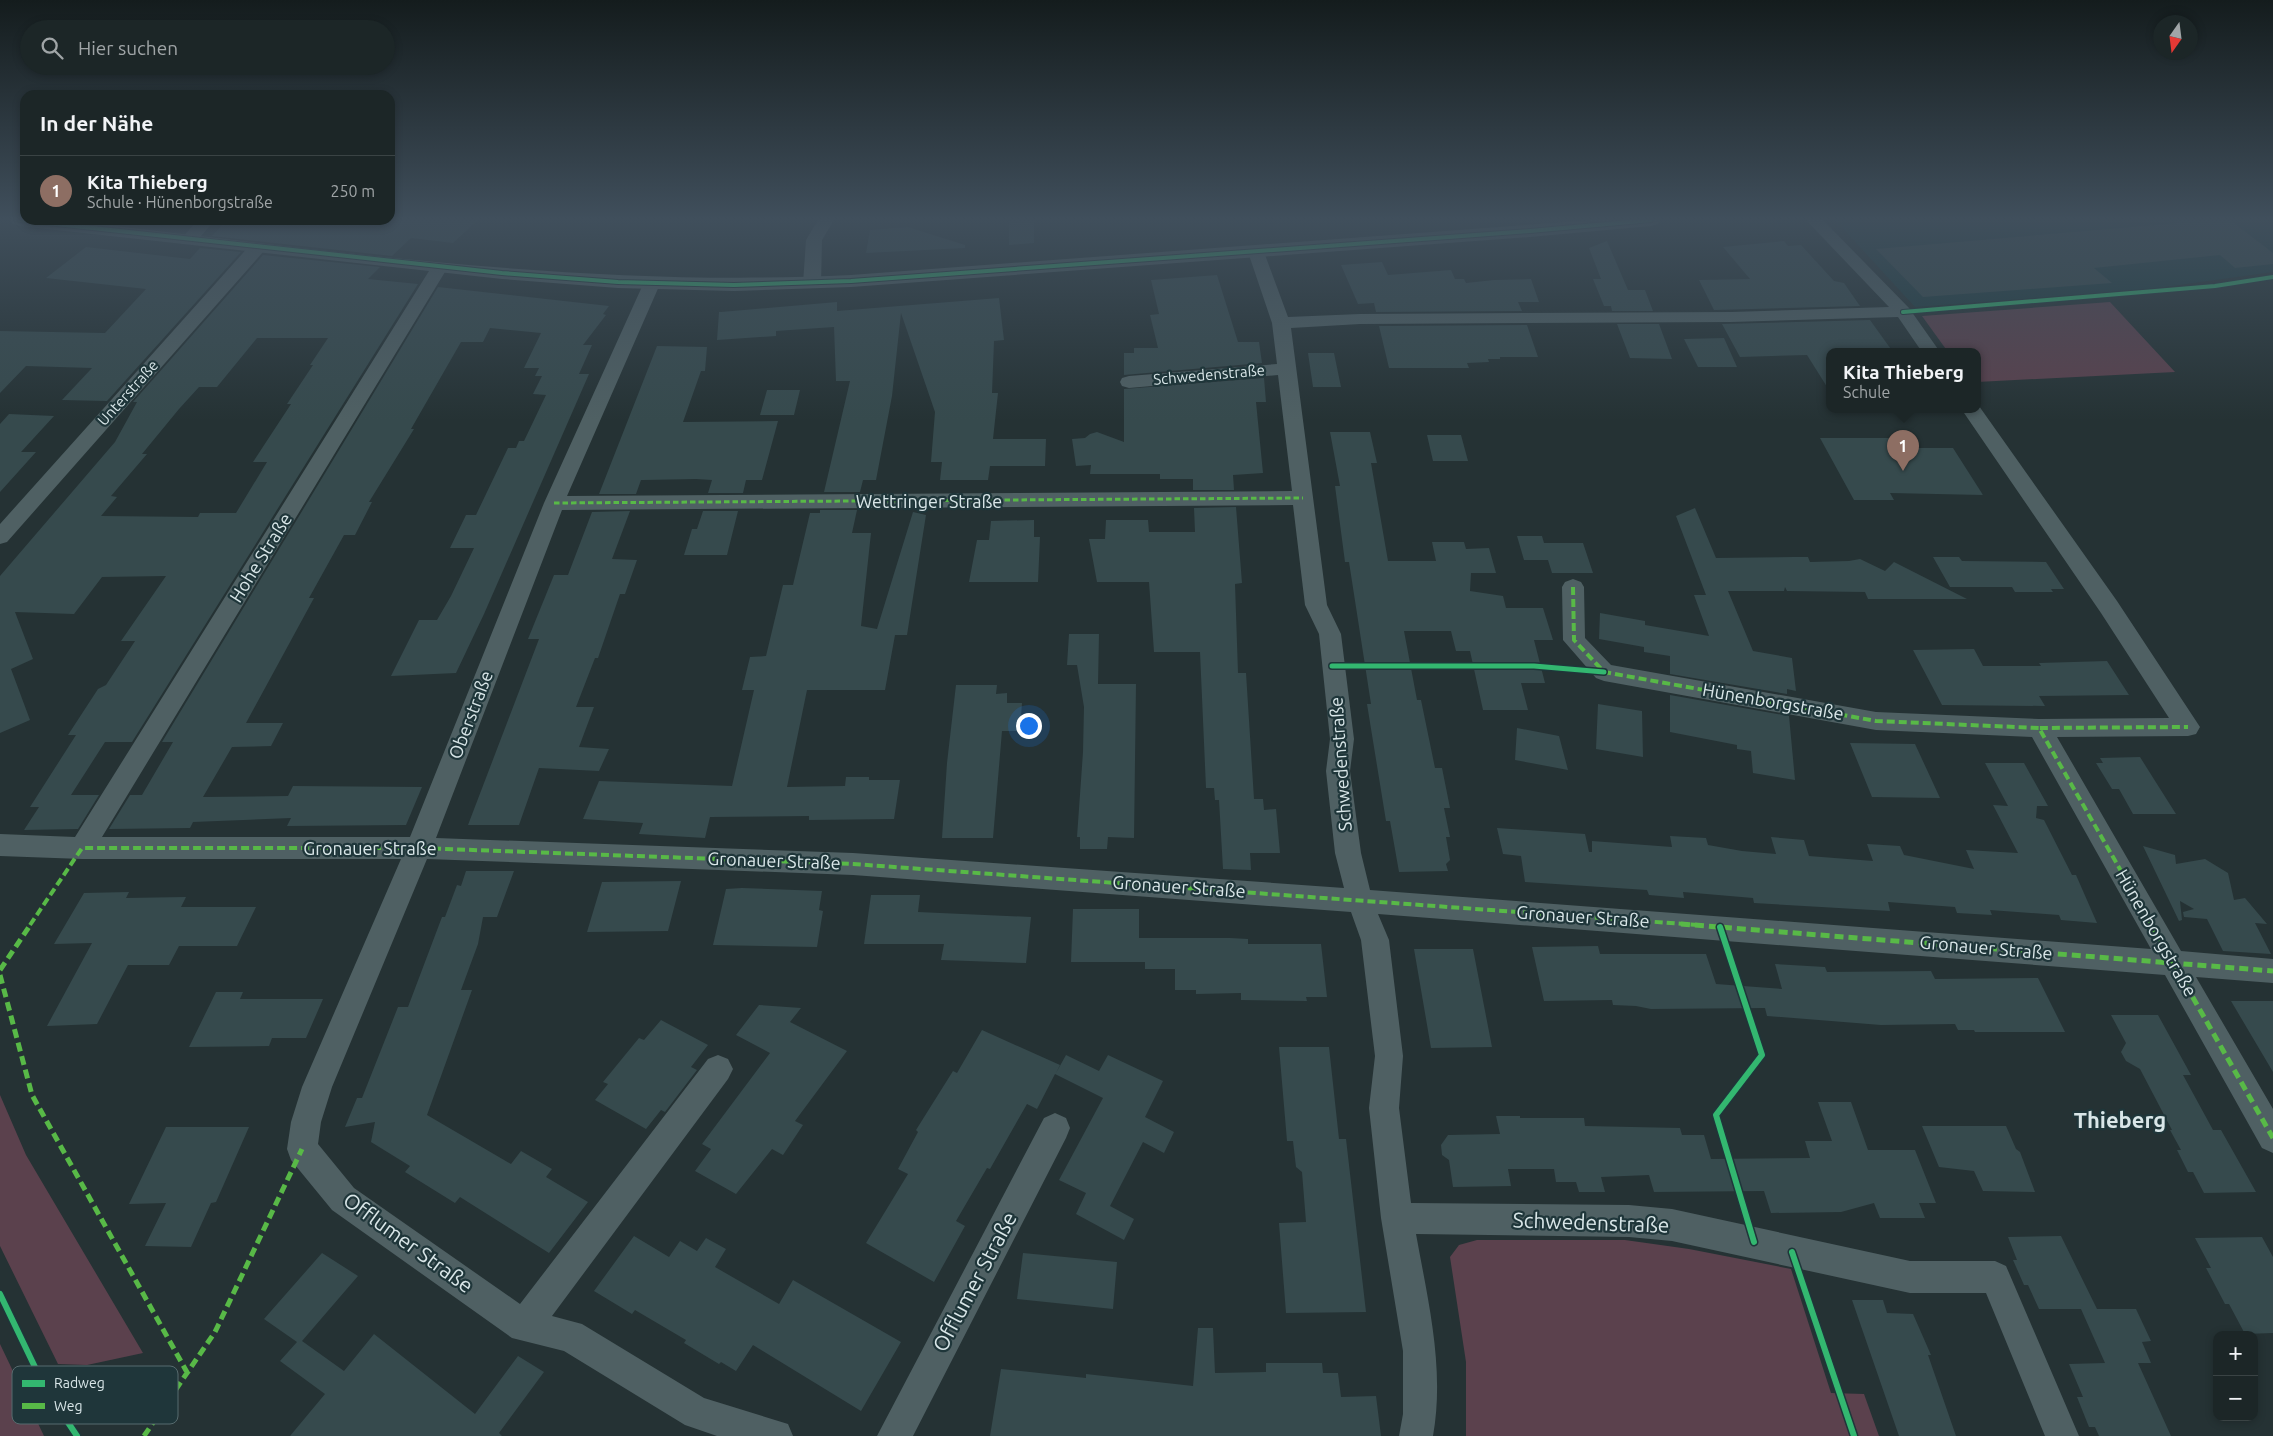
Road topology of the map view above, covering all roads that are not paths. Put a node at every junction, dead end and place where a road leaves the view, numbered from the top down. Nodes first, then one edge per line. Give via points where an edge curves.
1 (222, 287) edge
2 (428, 287) edge
3 (650, 287) edge
4 (1268, 287) edge
5 (1879, 287) edge
6 (1903, 312) junction
7 (1281, 323) junction
8 (1928, 348) edge
9 (1288, 369) junction
10 (1129, 382) dead end
11 (1974, 413) edge
12 (1303, 498) junction
13 (554, 503) junction
14 (0, 537) edge
15 (1573, 587) dead end
16 (2039, 728) junction
17 (0, 845) edge
18 (82, 848) junction
19 (419, 848) junction
20 (1360, 901) junction
21 (2173, 963) junction
22 (2273, 971) edge
23 (718, 1069) dead end
24 (1055, 1128) dead end
25 (2273, 1138) edge
26 (302, 1149) joint
27 (1397, 1218) junction
28 (524, 1326) junction
29 (776, 1436) edge
30 (894, 1436) edge
31 (1416, 1436) edge
32 (2062, 1436) edge

1 - 14 street, Unterstraße
2 - 18 street, Hohe Straße
3 - 13 street, Oberstraße
4 - 7 street, Schwedenstraße
5 - 6 street
6 - 7 street via 1731,317 1360,319
6 - 8 street
7 - 9 street, Schwedenstraße
9 - 10 street, Schwedenstraße
9 - 12 street, Schwedenstraße
11 - 16 street, Hünenborgstraße via 2110,607 2188,727
12 - 13 street, Wettringer Straße
12 - 20 street, Schwedenstraße via 1316,605 1330,634 1342,739 1339,780 1348,853
13 - 19 street, Oberstraße
15 - 16 street, Hünenborgstraße via 1574,640 1604,672 1876,721
16 - 21 street, Hünenborgstraße
17 - 18 street, Gronauer Straße
18 - 19 street, Gronauer Straße
19 - 20 street, Gronauer Straße via 854,864
19 - 26 street, Oberstraße via 317,1087
20 - 21 street, Gronauer Straße
20 - 27 street, Schwedenstraße via 1375,940 1389,1056 1384,1108
21 - 22 street, Gronauer Straße
21 - 25 street, Hünenborgstraße
23 - 28 street
24 - 30 street, Offlumer Straße
26 - 28 street, Offlumer Straße via 342,1199
27 - 31 street, Schwedenstraße via 1420,1351 1420,1414
27 - 32 street, Schwedenstraße via 1672,1225 1910,1277 1995,1276
28 - 29 street, Offlumer Straße via 570,1336 697,1413

